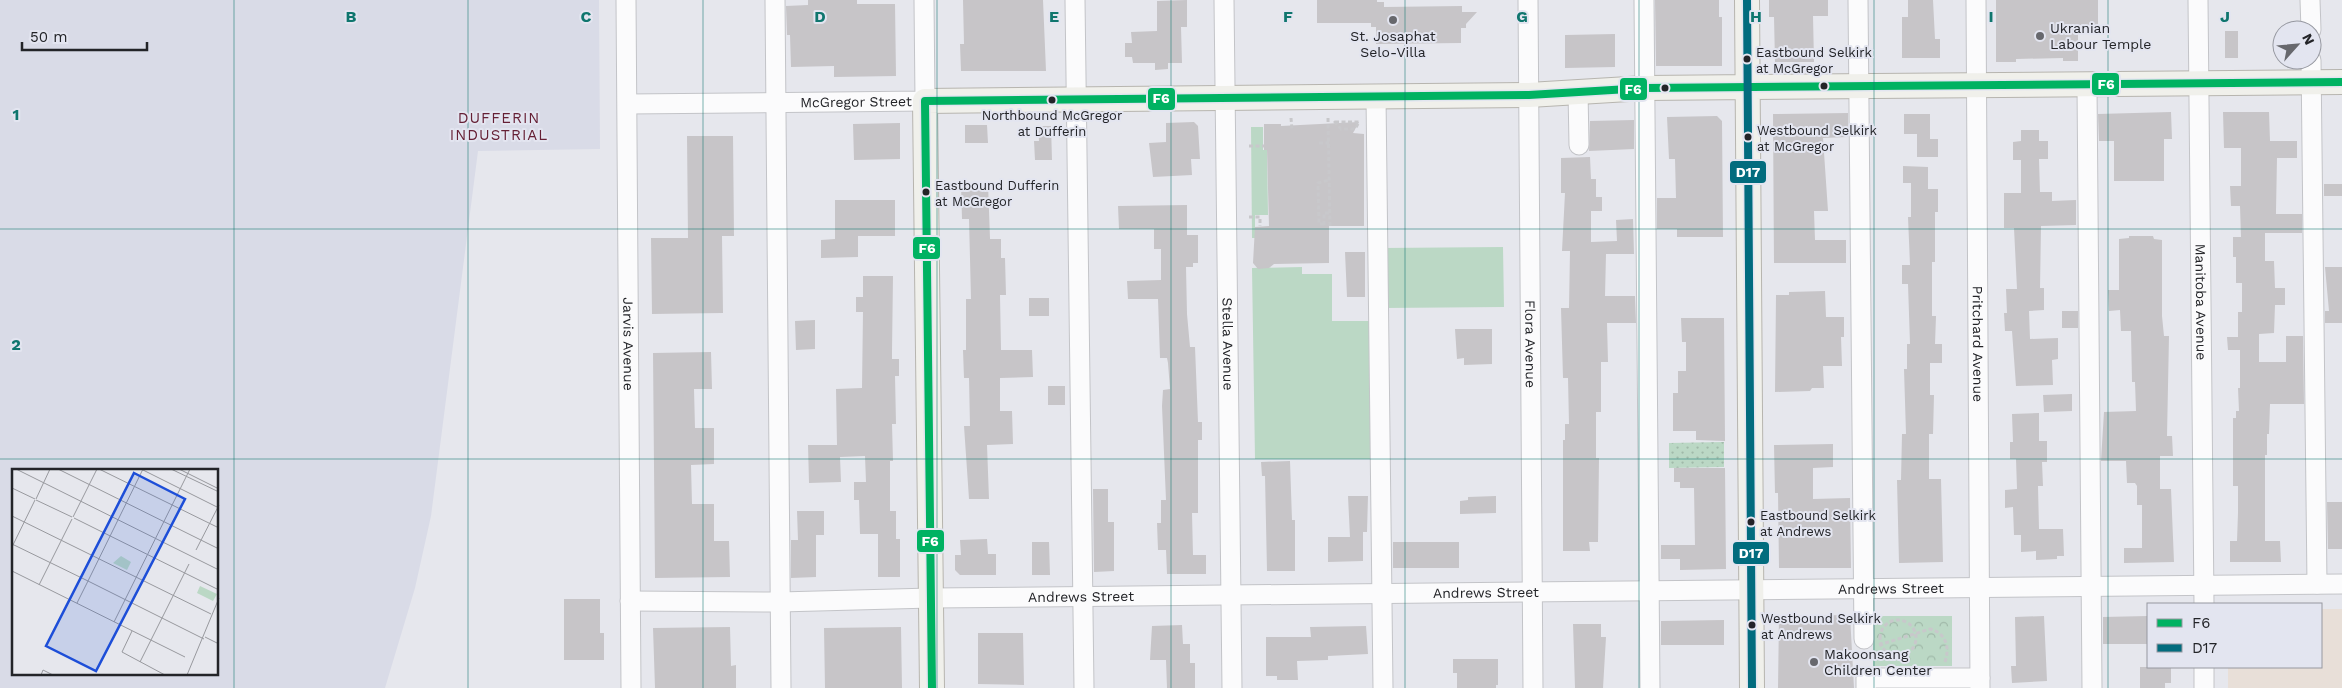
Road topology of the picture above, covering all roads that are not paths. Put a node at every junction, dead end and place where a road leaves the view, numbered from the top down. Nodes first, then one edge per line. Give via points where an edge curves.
1 (626, 0) edge
2 (774, 0) edge
3 (924, 0) edge
4 (1075, 0) edge
5 (1224, 0) edge
6 (1528, 0) edge
7 (1644, 0) edge
8 (1747, 0) edge
9 (1858, 0) edge
10 (1976, 0) edge
11 (2198, 0) edge
12 (2310, 0) edge
13 (2311, 20) edge
14 (2311, 71) edge
15 (2342, 82) edge
16 (2198, 84) junction
17 (2087, 85) junction
18 (1859, 86) junction
19 (1977, 86) junction
20 (1748, 87) junction
21 (1645, 88) junction
22 (1578, 91) junction
23 (1529, 95) junction
24 (1376, 96) junction
25 (1225, 98) junction
26 (1076, 100) junction
27 (925, 101) junction
28 (775, 102) junction
29 (628, 104) junction
30 (1579, 145) dead end
31 (2317, 584) junction
32 (2342, 584) edge
33 (1980, 587) junction
34 (2092, 587) junction
35 (1864, 589) junction
36 (1649, 591) junction
37 (1750, 591) junction
38 (1382, 593) junction
39 (1532, 593) junction
40 (1231, 595) junction
41 (2204, 595) edge
42 (1083, 597) junction
43 (931, 598) junction
44 (630, 601) junction
45 (780, 602) junction
46 (1873, 643) road end
47 (2204, 668) edge
48 (1980, 683) edge
49 (631, 688) edge
50 (781, 688) edge
51 (932, 688) edge
52 (1084, 688) edge
53 (1232, 688) edge
54 (1383, 688) edge
55 (1533, 688) edge
56 (1650, 688) edge
57 (1752, 688) edge
58 (1866, 688) edge
59 (2092, 688) edge
60 (2204, 688) edge

1 - 29 street, Jarvis Avenue
2 - 28 street
3 - 27 street
4 - 26 street
5 - 25 street, Stella Avenue
6 - 23 street, Flora Avenue
7 - 21 street
8 - 20 main road
9 - 18 street
10 - 19 street, Pritchard Avenue
11 - 16 street, Manitoba Avenue
12 - 13 street
14 - 15 main road, McGregor Street
14 - 16 main road, McGregor Street
14 - 31 street
16 - 17 main road, McGregor Street
16 - 41 street, Manitoba Avenue
17 - 19 main road, McGregor Street
17 - 34 street
18 - 19 main road, McGregor Street
18 - 20 main road, McGregor Street
18 - 35 street
19 - 33 street, Pritchard Avenue
20 - 21 main road, McGregor Street
20 - 37 main road
21 - 22 main road, McGregor Street
21 - 36 street
22 - 23 main road, McGregor Street
22 - 30 street
23 - 24 main road, McGregor Street
23 - 39 street, Flora Avenue
24 - 25 main road, McGregor Street
24 - 38 street
25 - 26 main road, McGregor Street
25 - 40 street, Stella Avenue
26 - 27 main road, McGregor Street
26 - 42 street
27 - 28 street, McGregor Street
27 - 43 main road
28 - 29 street, McGregor Street
28 - 45 street
29 - 44 street, Jarvis Avenue
31 - 32 street, Andrews Street
31 - 41 street, Andrews Street
33 - 34 street, Andrews Street
33 - 35 street, Andrews Street
33 - 48 street, Pritchard Avenue
34 - 41 street, Andrews Street
34 - 59 street
35 - 37 street, Andrews Street
35 - 46 street
36 - 37 street, Andrews Street
36 - 39 street, Andrews Street
36 - 56 street
37 - 57 main road
38 - 39 street, Andrews Street
38 - 40 street, Andrews Street
38 - 54 street
39 - 55 street, Flora Avenue
40 - 42 street, Andrews Street
40 - 53 street, Stella Avenue
42 - 43 street, Andrews Street
42 - 52 street
43 - 45 street, Andrews Street
43 - 51 main road
44 - 45 street, Andrews Street
44 - 49 street, Jarvis Avenue
45 - 50 street
47 - 60 street
48 - 58 street via 1866,678

